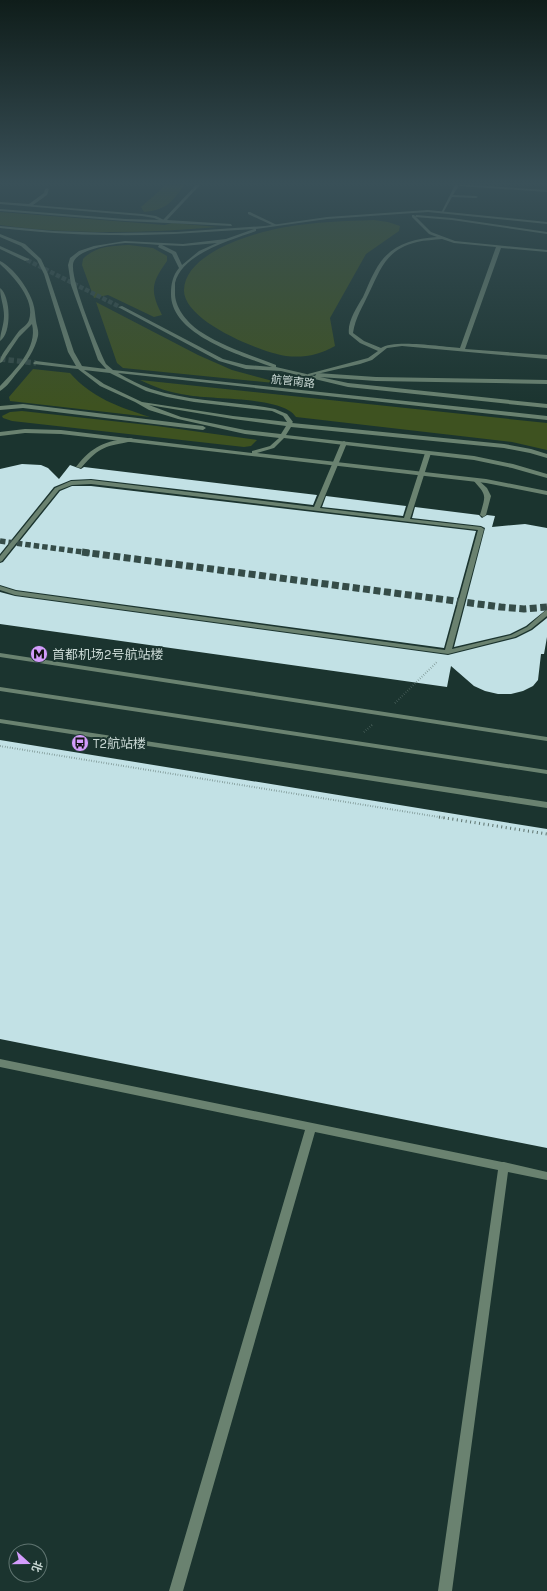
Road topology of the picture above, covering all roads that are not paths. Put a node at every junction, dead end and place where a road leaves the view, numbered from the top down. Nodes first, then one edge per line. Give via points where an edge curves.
1 (39, 259) edge
2 (73, 259) edge
3 (177, 259) edge
4 (191, 259) edge
5 (384, 259) edge
6 (494, 259) edge
7 (0, 262) edge
8 (181, 266) junction
9 (0, 289) edge
10 (120, 307) tunnel mouth
11 (33, 318) junction
12 (0, 340) edge
13 (381, 350) junction
14 (462, 350) junction
15 (547, 357) edge
16 (0, 361) edge
17 (36, 363) tunnel mouth
18 (281, 369) junction
19 (310, 375) junction
20 (547, 382) edge
21 (0, 389) edge
22 (138, 401) junction
23 (547, 406) edge
24 (0, 408) edge
25 (547, 418) edge
26 (245, 432) junction
27 (0, 434) edge
28 (136, 440) junction
29 (344, 443) junction
30 (281, 447) junction
31 (236, 452) junction
32 (428, 452) junction
33 (547, 456) edge
34 (307, 462) junction
35 (79, 467) dead end
36 (547, 476) edge
37 (476, 480) junction
38 (547, 493) edge
39 (316, 509) junction
40 (483, 515) dead end
41 (406, 520) junction
42 (0, 560) edge
43 (0, 588) edge
44 (547, 612) edge
45 (448, 652) junction
46 (0, 655) edge
47 (0, 688) edge
48 (0, 716) edge
49 (0, 721) edge
50 (547, 739) edge
51 (547, 770) edge
52 (547, 799) edge
53 (547, 805) edge
54 (0, 1063) edge
55 (311, 1128) junction
56 (504, 1166) junction
57 (547, 1176) edge
58 (176, 1591) edge
59 (445, 1591) edge

1 - 22 street via 72,352 81,370 108,388
2 - 30 street via 70,263 73,285 101,360 109,370 148,390 167,395 281,413 290,422
3 - 8 street
4 - 8 street
5 - 13 street via 351,325 351,333 362,342
6 - 14 street
7 - 11 street via 24,287
8 - 18 street via 175,278 173,294 178,311 190,326 218,342
9 - 12 street via 7,315
10 - 18 street via 226,362 246,367
11 - 16 street
11 - 21 street via 35,336 26,356 17,371
13 - 14 street via 393,345
13 - 19 street via 370,359
14 - 15 street
17 - 25 street, 航管南路
18 - 19 street
19 - 20 street via 376,379
19 - 23 street via 348,385
22 - 26 street via 160,413
22 - 33 street via 226,416 504,446
24 - 26 street via 23,406
26 - 29 street
27 - 28 street via 47,431
28 - 31 street
28 - 35 street via 115,442 100,447
29 - 32 street
29 - 39 street
30 - 31 street via 264,451
30 - 34 street via 291,457
31 - 34 street
32 - 36 street via 498,462
32 - 41 street
34 - 37 street
37 - 38 street
37 - 40 street via 488,494
39 - 41 street
39 - 42 street via 112,483 71,483 56,490
41 - 45 street via 481,529
43 - 45 street via 15,593
44 - 45 street via 529,628 513,636
46 - 50 street
47 - 51 street
47 - 51 street via 143,707
48 - 52 street
49 - 53 street
54 - 55 street
55 - 56 street
55 - 58 street
56 - 57 street
56 - 59 street

